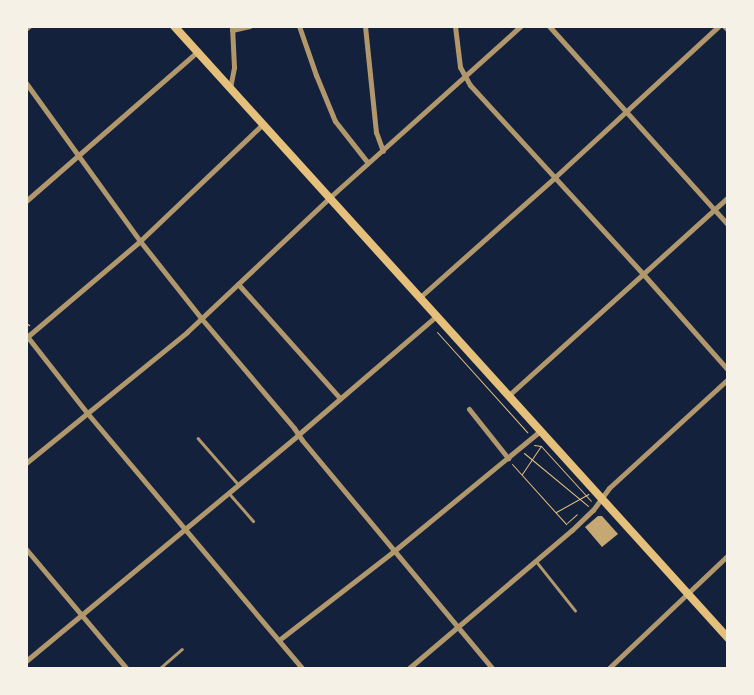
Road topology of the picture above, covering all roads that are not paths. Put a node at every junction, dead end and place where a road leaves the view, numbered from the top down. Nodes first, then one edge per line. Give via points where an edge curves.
1 (31, 26) edge
2 (174, 26) edge
3 (250, 26) edge
4 (299, 26) edge
5 (365, 26) edge
6 (454, 26) edge
7 (521, 26) edge
8 (549, 26) edge
9 (718, 26) edge
10 (724, 26) edge
11 (232, 28) edge
12 (26, 30) edge
13 (728, 30) edge
14 (197, 52) junction
15 (465, 78) junction
16 (26, 83) edge
17 (230, 90) junction
18 (624, 111) junction
19 (262, 125) junction
20 (383, 151) junction
21 (79, 156) junction
22 (368, 163) junction
23 (554, 178) junction
24 (728, 197) edge
25 (329, 198) junction
26 (26, 201) edge
27 (714, 209) junction
28 (728, 225) edge
29 (140, 241) junction
30 (644, 274) junction
31 (238, 284) junction
32 (419, 298) junction
33 (436, 316) junction
34 (200, 318) junction
35 (27, 337) edge
36 (728, 370) edge
37 (728, 379) edge
38 (508, 396) junction
39 (340, 398) junction
40 (469, 410) dead end
41 (88, 414) junction
42 (540, 431) junction
43 (299, 434) junction
44 (198, 438) dead end
45 (510, 460) junction
46 (26, 463) edge
47 (238, 484) junction
48 (228, 492) junction
49 (601, 498) junction
50 (253, 521) dead end
51 (183, 529) junction
52 (26, 549) edge
53 (394, 551) junction
54 (728, 555) edge
55 (536, 561) junction
56 (687, 593) junction
57 (575, 610) dead end
58 (80, 614) junction
59 (456, 626) junction
60 (728, 638) edge
61 (279, 640) junction
62 (182, 649) dead end
63 (26, 661) edge
64 (127, 669) edge
65 (159, 669) edge
66 (303, 669) edge
67 (408, 669) edge
68 (493, 669) edge
69 (608, 669) edge

1 - 12 lane
2 - 14 main road
3 - 11 street
4 - 22 street via 335,121
5 - 20 street via 376,132
6 - 15 street via 458,58
7 - 15 street
8 - 18 street
9 - 18 street
10 - 13 street
11 - 17 street via 234,67
14 - 17 main road
14 - 21 street
15 - 20 street
15 - 23 street
16 - 21 street
17 - 19 main road
18 - 23 street
18 - 27 street
19 - 25 main road
19 - 29 street
20 - 22 street
21 - 26 street
21 - 29 street
22 - 25 street
23 - 30 street
23 - 32 street
24 - 27 street
25 - 31 street
25 - 32 main road
27 - 28 street
27 - 30 street
29 - 34 street
29 - 35 street
30 - 36 street
30 - 38 street
31 - 34 street
31 - 39 street
32 - 33 main road
33 - 38 main road
33 - 39 street
34 - 41 street
34 - 43 street
35 - 41 street
37 - 49 street
38 - 42 main road
39 - 43 street
40 - 45 street
41 - 46 street
41 - 51 street
42 - 45 street
42 - 49 main road
43 - 47 street
43 - 53 street
44 - 47 lane
45 - 53 street
47 - 48 street
48 - 50 lane
48 - 51 street
49 - 55 street
49 - 56 main road
51 - 58 street
51 - 61 street
52 - 58 street
53 - 59 street
53 - 61 street
54 - 56 street
55 - 57 lane
55 - 59 street
56 - 60 main road
56 - 69 street
58 - 63 street
58 - 64 street
59 - 67 street
59 - 68 street
61 - 66 street
62 - 65 lane

